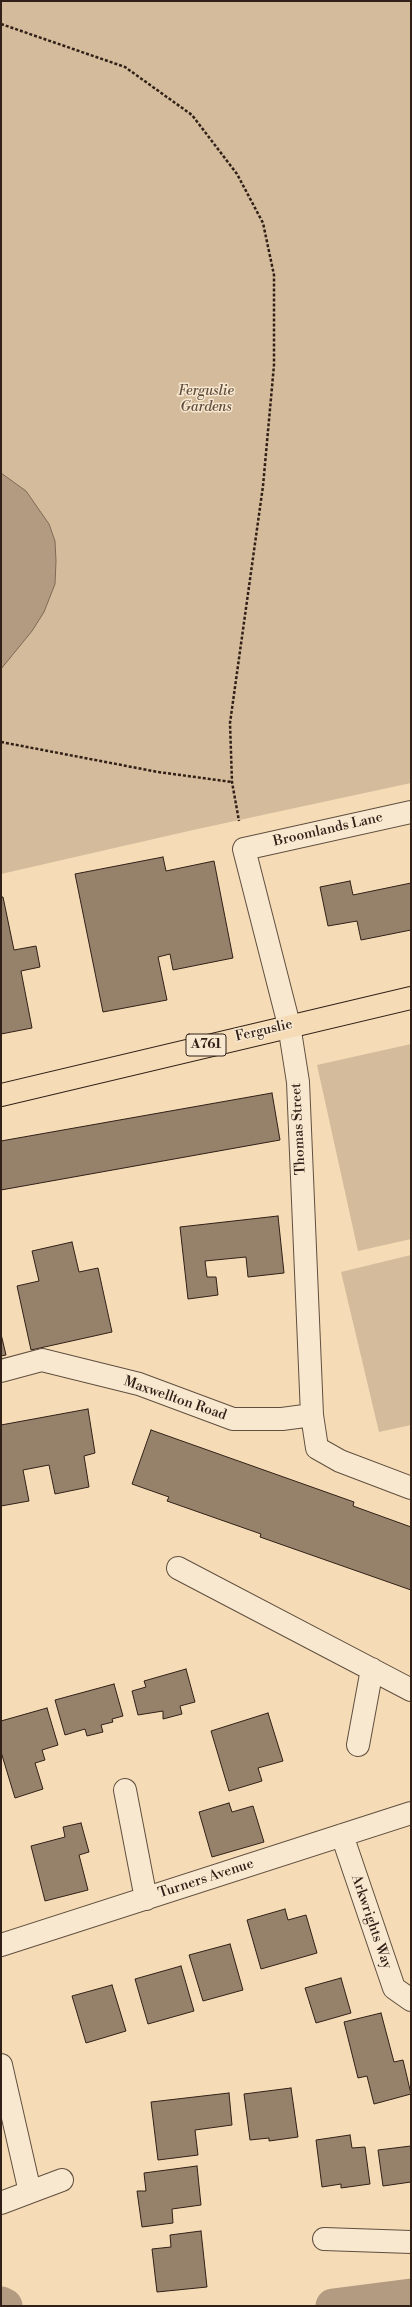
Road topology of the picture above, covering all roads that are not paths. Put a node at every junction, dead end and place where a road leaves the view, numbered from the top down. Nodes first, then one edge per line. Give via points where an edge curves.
1 (411, 812) edge
2 (244, 849) joint
3 (411, 998) edge
4 (289, 1025) junction
5 (1, 1095) edge
6 (1, 1371) edge
7 (312, 1416) junction
8 (411, 1488) edge
9 (178, 1568) dead end
10 (372, 1669) junction
11 (411, 1690) edge
12 (358, 1745) dead end
13 (125, 1790) dead end
14 (411, 1813) edge
15 (342, 1836) junction
16 (146, 1899) junction
17 (1, 1945) edge
18 (411, 2000) edge
19 (1, 2065) edge
20 (62, 2180) dead end
21 (30, 2192) junction
22 (1, 2203) edge
23 (324, 2239) dead end
24 (411, 2242) edge

1 - 2 street, Broomlands Lane
2 - 4 street, Thomas Street
3 - 4 main road, Ferguslie / A761
4 - 5 main road, Ferguslie / A761
4 - 7 street, Thomas Street via 298,1082
6 - 7 street, Maxwellton Road via 42,1360 139,1384 233,1419
7 - 8 street via 316,1448 340,1461
9 - 10 street
10 - 11 street
10 - 12 street
13 - 16 street
14 - 15 street, Turners Avenue
15 - 16 street, Turners Avenue
15 - 18 street, Arkwrights Way via 394,1988
16 - 17 street, Turners Avenue
19 - 21 street
20 - 21 street
21 - 22 street
23 - 24 street

